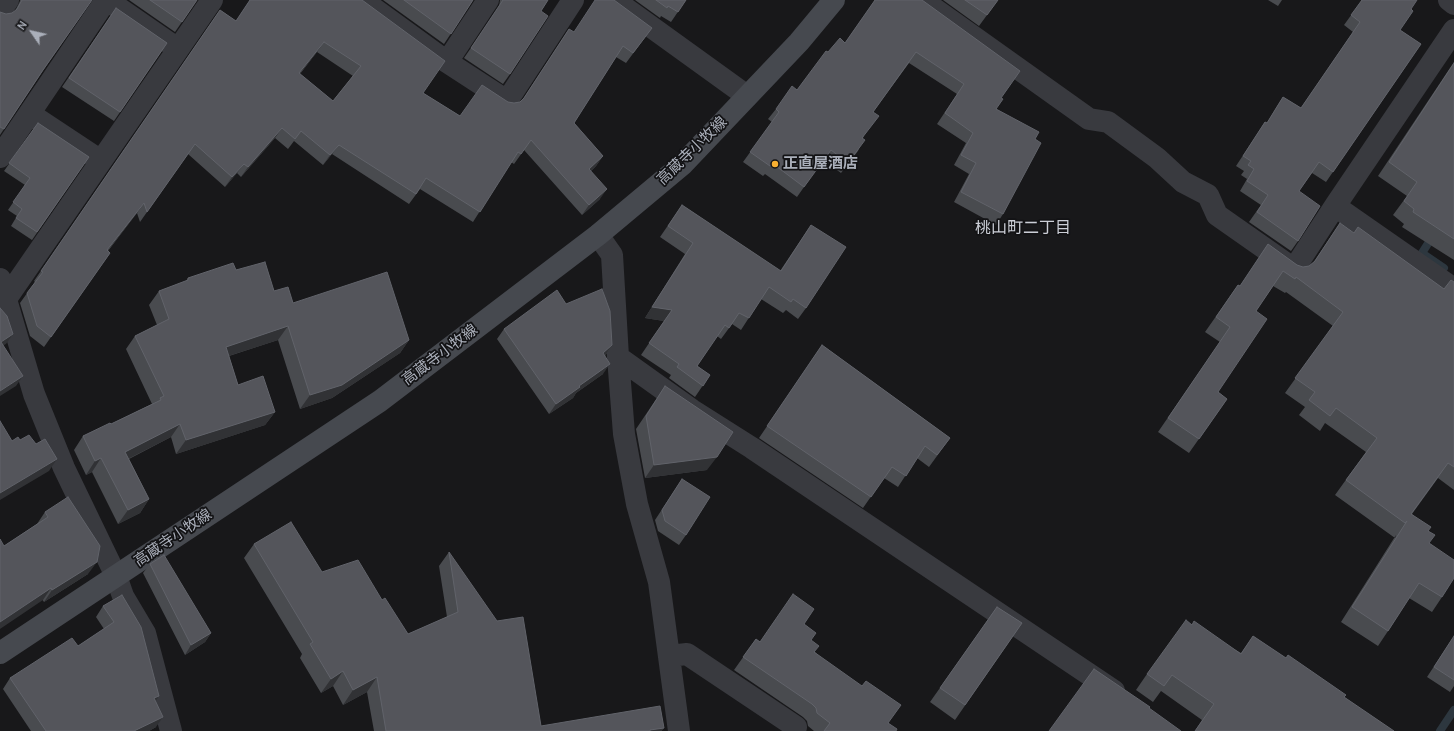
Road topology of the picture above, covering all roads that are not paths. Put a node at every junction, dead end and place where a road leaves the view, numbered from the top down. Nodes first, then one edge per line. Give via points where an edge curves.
1 (8, 0) edge
2 (106, 0) edge
3 (212, 0) edge
4 (362, 0) edge
5 (488, 0) edge
6 (573, 0) edge
7 (614, 0) edge
8 (834, 0) edge
9 (922, 0) edge
10 (1449, 0) edge
11 (1454, 4) edge
12 (388, 7) edge
13 (0, 12) edge
14 (1454, 30) edge
15 (178, 49) junction
16 (447, 62) junction
17 (747, 96) junction
18 (30, 114) junction
19 (0, 157) edge
20 (101, 161) junction
21 (1335, 206) junction
22 (598, 235) junction
23 (0, 279) edge
24 (1454, 289) edge
25 (6, 299) junction
26 (618, 357) junction
27 (116, 576) junction
28 (0, 653) edge
29 (669, 656) junction
30 (1130, 702) edge
31 (796, 727) dead end
32 (171, 731) edge
33 (679, 731) edge

1 - 13 street
2 - 15 street
2 - 18 street
3 - 15 street
4 - 12 street
5 - 16 street
6 - 16 street via 507,101
7 - 17 street
8 - 17 main road, 高蔵寺小牧線 via 799,42
9 - 21 street via 1089,119 1108,122 1157,158 1184,182 1208,195 1217,215 1294,269
10 - 11 street
12 - 16 street
14 - 21 street
15 - 20 street
17 - 22 main road, 高蔵寺小牧線 via 684,164
18 - 19 street
18 - 20 street
20 - 25 street
21 - 24 street
22 - 26 street via 612,255
22 - 27 main road, 高蔵寺小牧線 via 380,401
23 - 25 street
25 - 27 street via 34,394 64,468
26 - 29 street via 624,434 637,504 658,582
26 - 30 street via 692,410
27 - 28 main road, 高蔵寺小牧線
27 - 32 street via 122,596 145,633
29 - 31 street via 687,654
29 - 33 street

